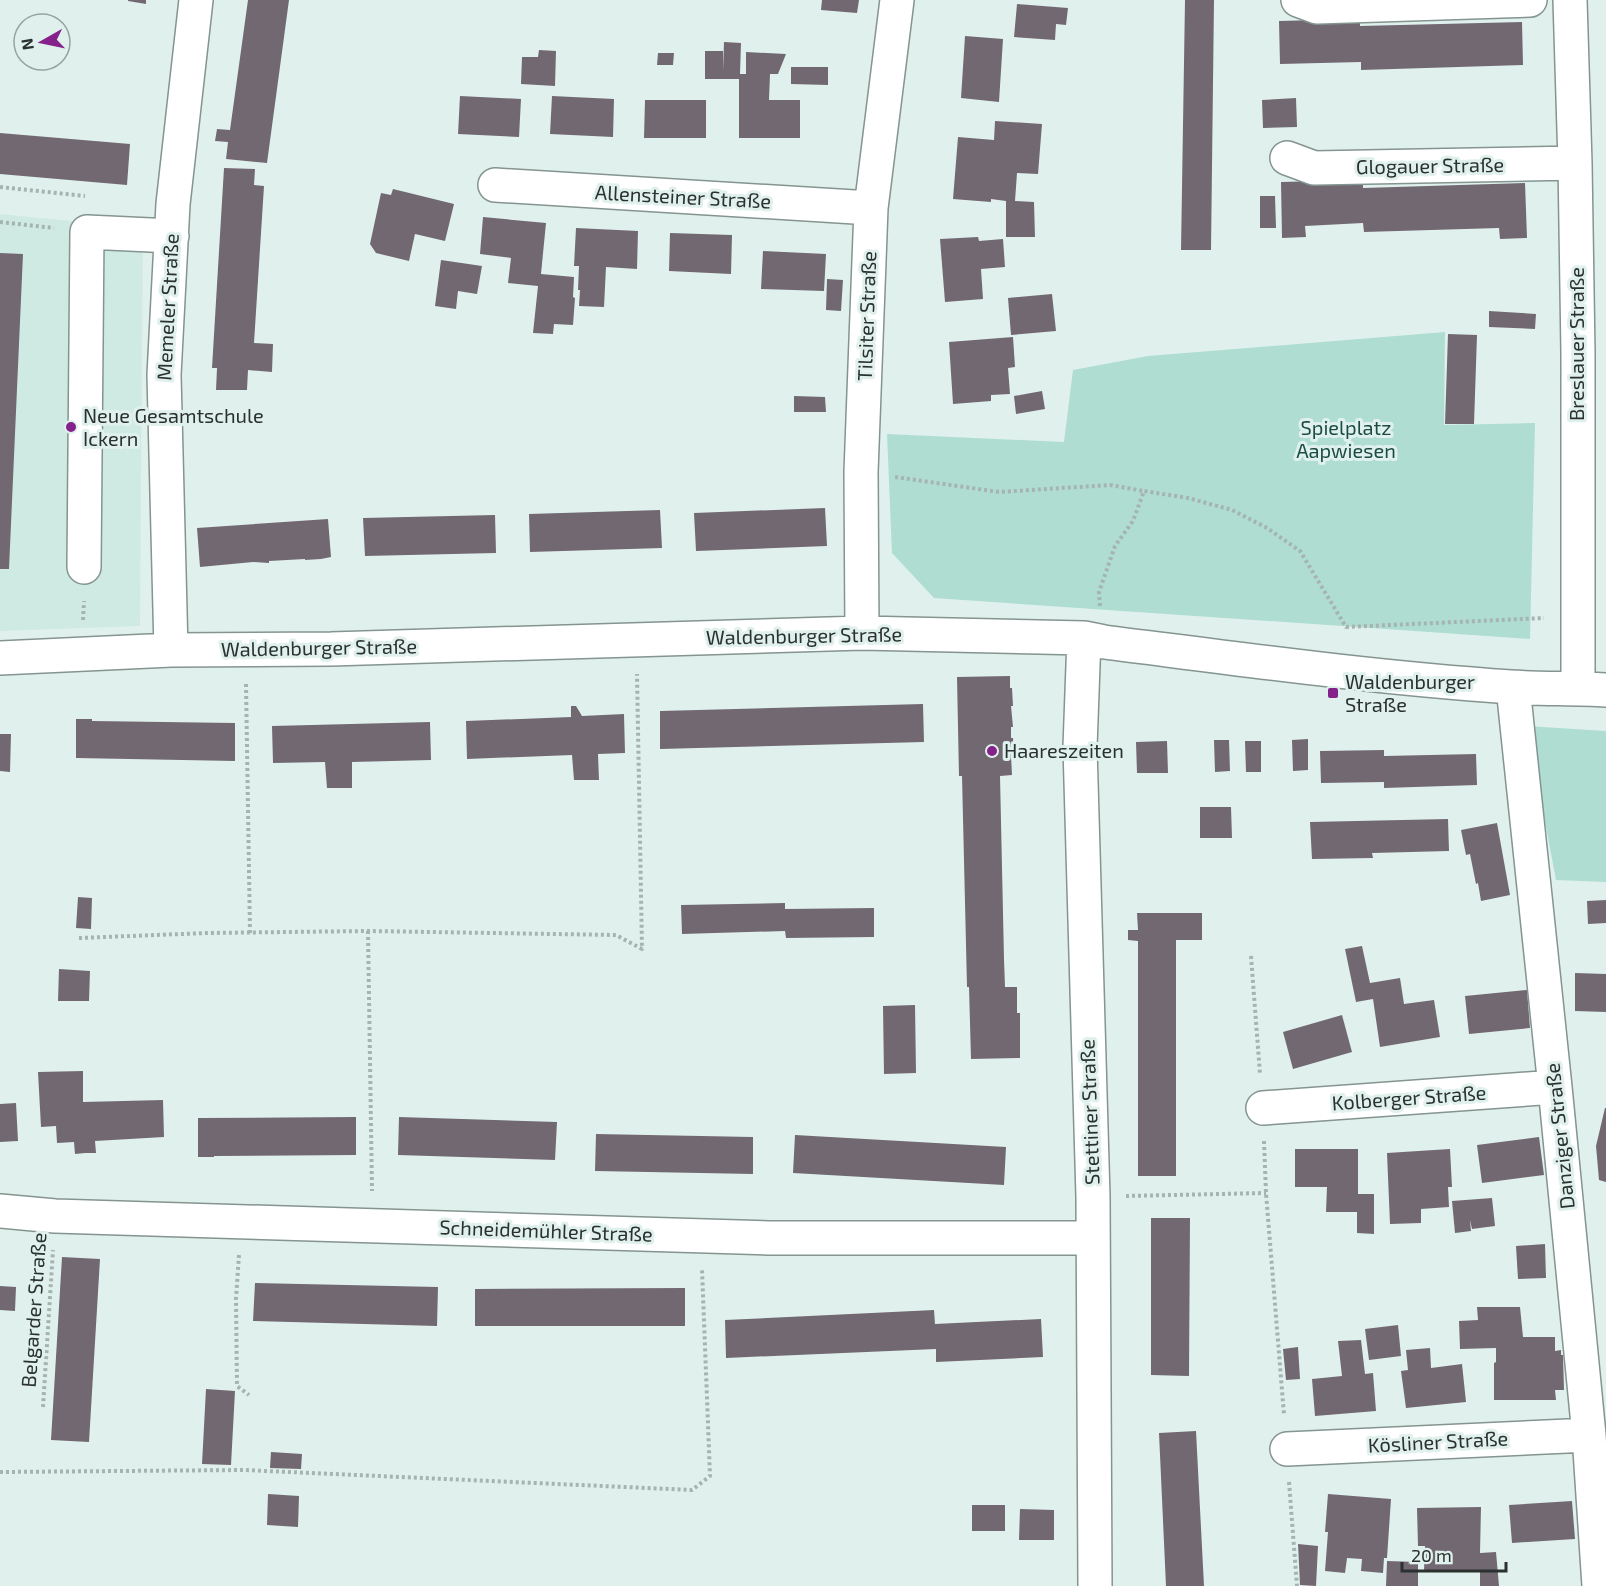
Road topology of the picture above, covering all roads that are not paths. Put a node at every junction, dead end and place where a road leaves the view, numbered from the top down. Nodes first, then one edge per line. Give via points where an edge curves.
1 (196, 0) edge
2 (897, 0) edge
3 (1298, 0) edge
4 (1530, 0) edge
5 (1570, 0) edge
6 (1287, 158) dead end
7 (1575, 163) junction
8 (495, 185) dead end
9 (871, 208) junction
10 (172, 236) junction
11 (84, 567) road end
12 (862, 633) junction
13 (1094, 640) junction
14 (171, 650) junction
15 (0, 657) edge
16 (1513, 687) junction
17 (1592, 689) edge
18 (1556, 1088) junction
19 (1263, 1108) road end
20 (0, 1211) edge
21 (1092, 1238) junction
22 (1589, 1435) junction
23 (1287, 1449) road end
24 (1095, 1586) edge
25 (1599, 1586) edge

1 - 10 street, Memeler Straße
2 - 9 street, Tilsiter Straße
3 - 4 street via 1317,7
5 - 7 street, Breslauer Straße
6 - 7 street, Glogauer Straße via 1314,168
7 - 17 street, Breslauer Straße via 1578,353
8 - 9 street, Allensteiner Straße
9 - 12 street, Tilsiter Straße via 861,471
10 - 11 street via 87,232
10 - 14 street, Memeler Straße via 164,375
12 - 13 street, Waldenburger Straße
12 - 14 street, Waldenburger Straße via 331,650
13 - 16 street, Waldenburger Straße via 1260,662
13 - 21 street, Stettiner Straße via 1080,747
14 - 15 street, Waldenburger Straße
16 - 17 street, Waldenburger Straße
16 - 18 street, Danziger Straße
18 - 19 street, Kolberger Straße
18 - 22 street, Danziger Straße
20 - 21 street, Schneidemühler Straße via 55,1216 769,1238
21 - 24 street, Stettiner Straße
22 - 23 street, Kösliner Straße
22 - 25 street, Danziger Straße

